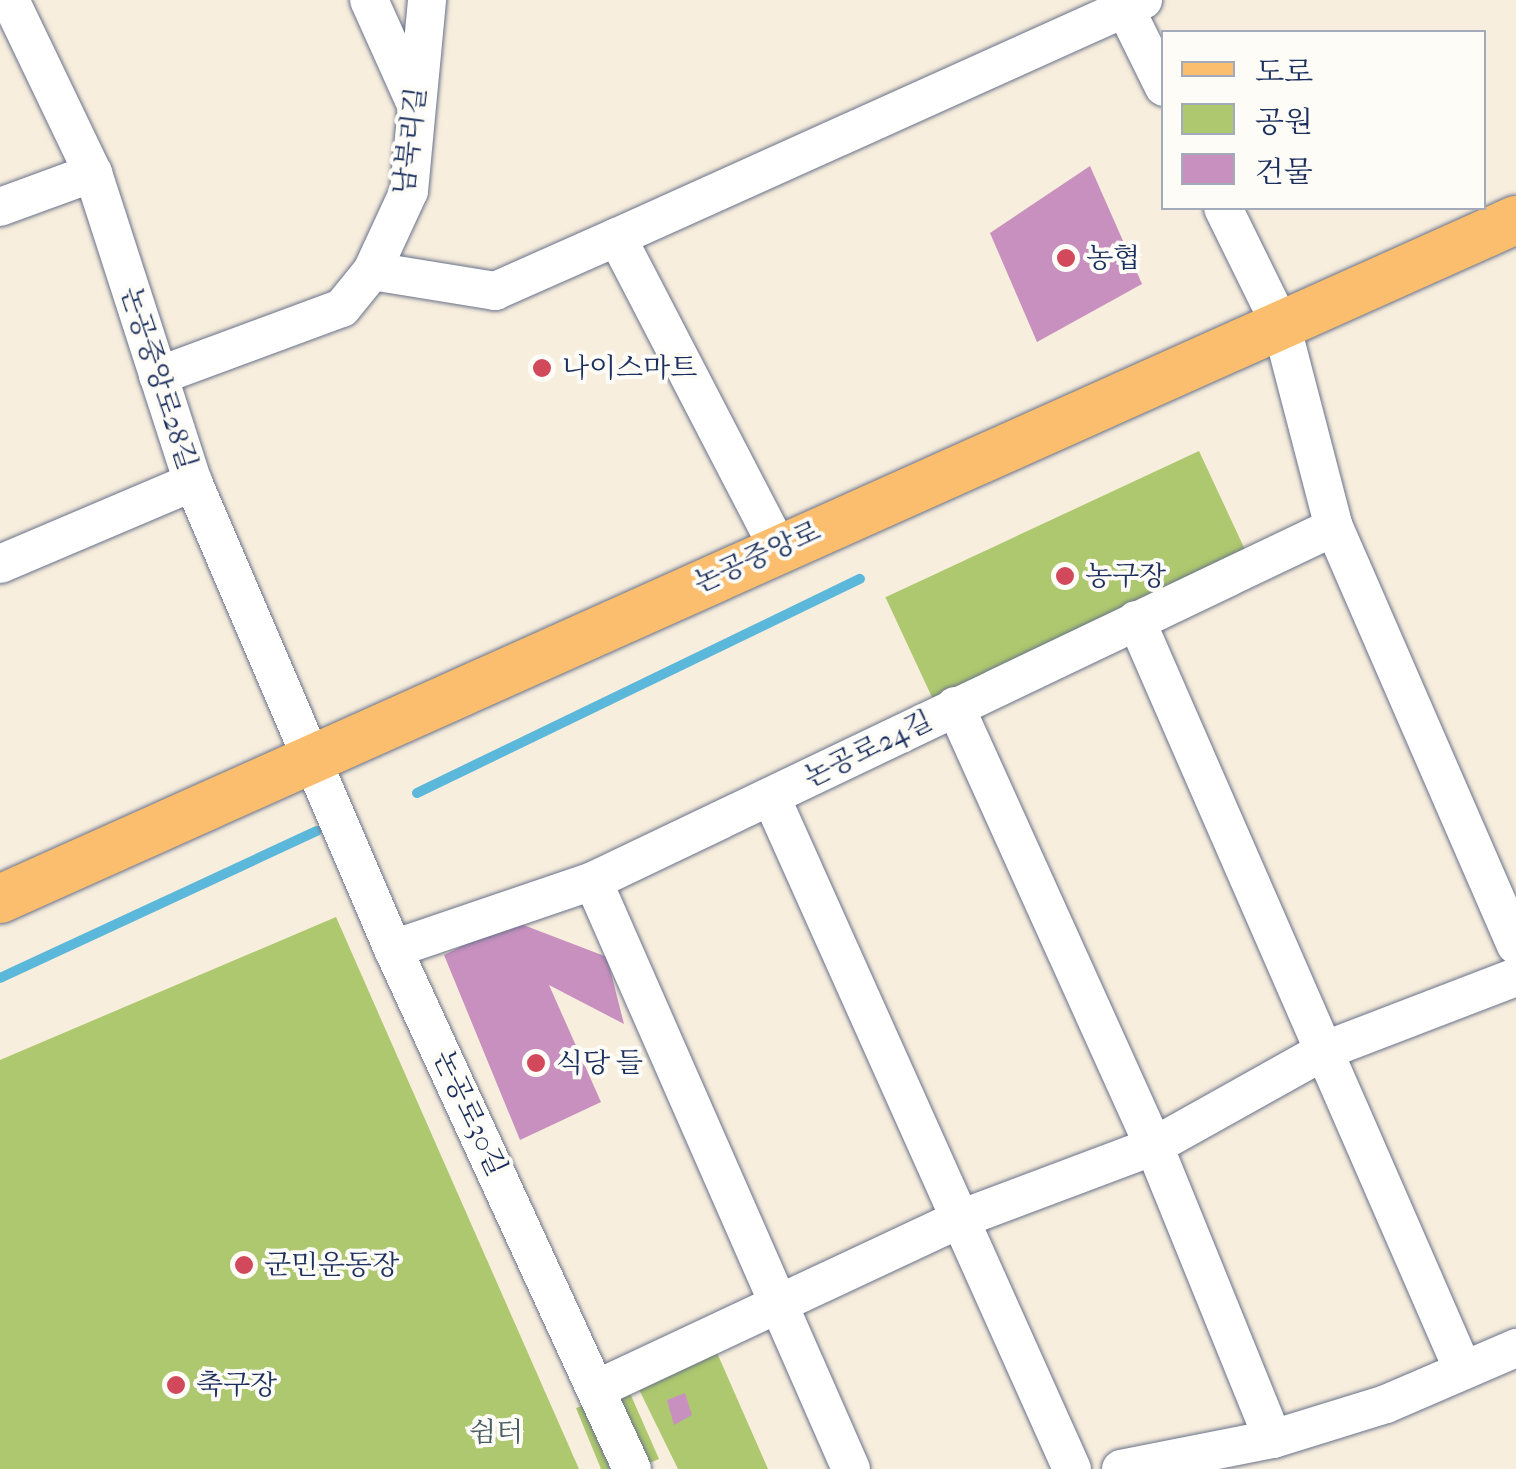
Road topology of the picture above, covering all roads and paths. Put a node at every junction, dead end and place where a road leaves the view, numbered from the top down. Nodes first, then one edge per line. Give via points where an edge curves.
1 (10, 0) edge
2 (369, 0) edge
3 (427, 0) edge
4 (1130, 3) edge
5 (1161, 80) edge
6 (415, 102) junction
7 (93, 173) junction
8 (0, 206) edge
9 (1224, 210) edge
10 (1516, 220) edge
11 (617, 236) junction
12 (372, 271) junction
13 (1282, 328) junction
14 (158, 376) junction
15 (192, 482) junction
16 (1334, 527) junction
17 (778, 547) junction
18 (0, 564) edge
19 (1136, 620) junction
20 (956, 706) junction
21 (311, 756) junction
22 (771, 797) junction
23 (593, 881) junction
24 (0, 899) edge
25 (1516, 946) edge
26 (393, 949) junction
27 (1516, 977) edge
28 (1326, 1050) junction
29 (1154, 1146) junction
30 (960, 1218) junction
31 (779, 1304) junction
32 (1516, 1348) edge
33 (1463, 1370) junction
34 (599, 1388) junction
35 (1273, 1439) junction
36 (632, 1469) edge
37 (850, 1469) edge
38 (1072, 1469) edge
39 (1121, 1469) edge

1 - 7 street, 논공중앙로28길
2 - 6 street
3 - 6 street, 남북리길
4 - 5 street
4 - 11 street
6 - 12 street, 남북리길 via 409,191
7 - 8 street
7 - 14 street, 논공중앙로28길
9 - 13 street
10 - 13 main road, 논공중앙로
11 - 12 street via 495,291
11 - 17 street
12 - 14 street, 남북리길 via 342,308
13 - 16 street
13 - 17 main road, 논공중앙로
14 - 15 street, 논공중앙로28길
15 - 18 street
15 - 21 street, 논공중앙로28길
16 - 19 street, 논공로24길
16 - 25 street
17 - 21 main road, 논공중앙로
19 - 20 street, 논공로24길
19 - 28 street
20 - 22 street, 논공로24길
20 - 29 street
21 - 24 main road, 논공중앙로
21 - 26 street, 논공로30길
22 - 23 street, 논공로24길
22 - 30 street
23 - 26 street, 논공로24길
23 - 31 street
26 - 34 street, 논공로30길
27 - 28 street
28 - 29 street
28 - 33 street
29 - 30 street
29 - 35 street
30 - 31 street
30 - 38 street
31 - 34 street
31 - 37 street
32 - 33 street
33 - 35 street via 1386,1404
34 - 36 street, 논공로30길
35 - 39 street

